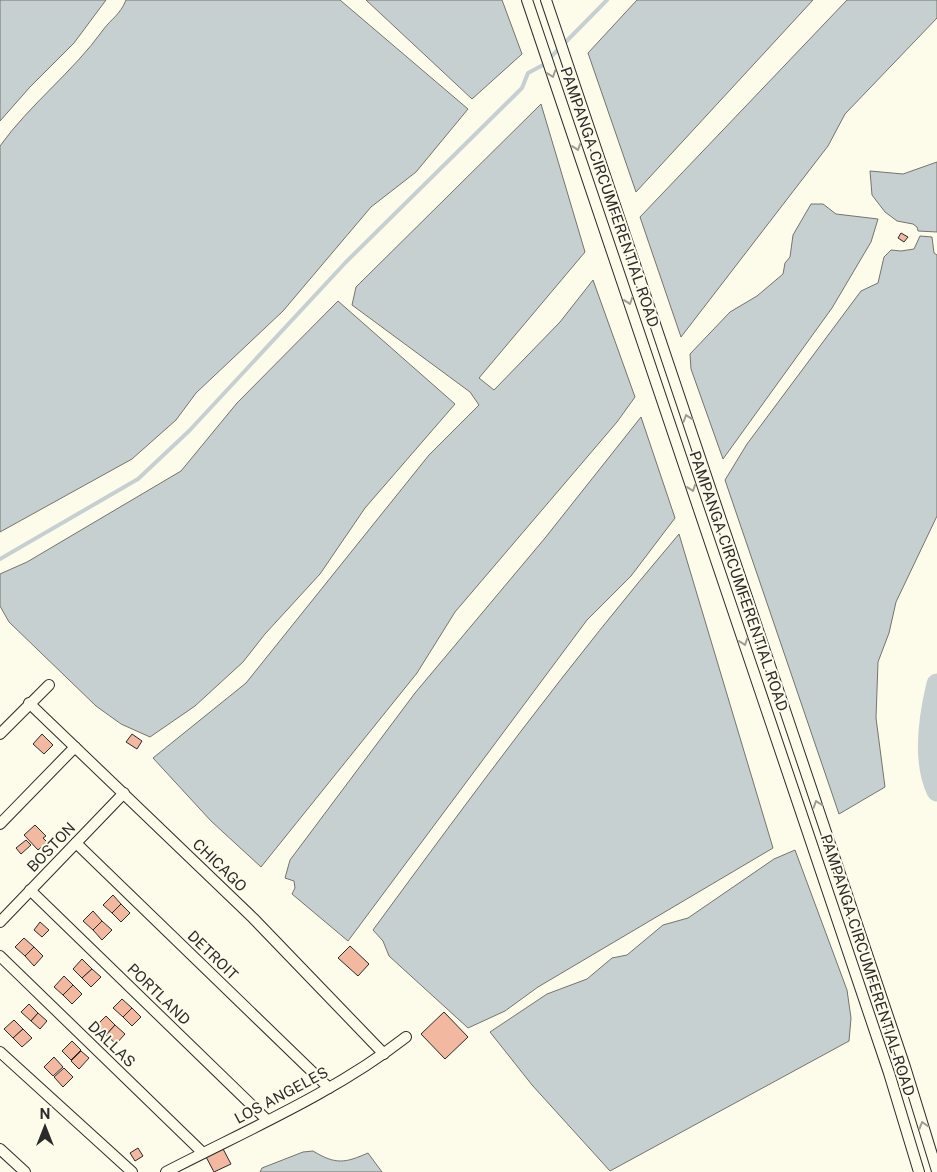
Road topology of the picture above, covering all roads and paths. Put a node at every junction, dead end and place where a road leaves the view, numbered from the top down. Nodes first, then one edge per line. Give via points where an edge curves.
1 (527, 0) edge
2 (546, 0) edge
3 (49, 685) dead end
4 (29, 703) junction
5 (0, 734) edge
6 (75, 747) junction
7 (124, 793) junction
8 (0, 824) edge
9 (76, 843) junction
10 (30, 890) junction
11 (0, 922) edge
12 (0, 956) edge
13 (406, 1037) dead end
14 (0, 1052) edge
15 (384, 1054) junction
16 (329, 1088) junction
17 (267, 1120) junction
18 (0, 1148) edge
19 (203, 1153) junction
20 (24, 1172) edge
21 (132, 1172) edge
22 (166, 1172) edge
23 (920, 1172) edge
24 (937, 1172) edge

1 -> 23 street, PAMPANGA CIRCUMFERENTIAL ROAD
24 -> 2 street, PAMPANGA CIRCUMFERENTIAL ROAD via 902,1058
3 - 4 street
4 - 5 street
4 - 6 street, CHICAGO
6 - 7 street, CHICAGO
6 - 8 street
7 - 9 street, BOSTON
7 - 15 street, CHICAGO via 253,918
9 - 10 street, BOSTON
9 - 16 street, DETROIT
10 - 11 street, BOSTON
10 - 17 street, PORTLAND
12 - 19 street, DALLAS
13 - 15 street, LOS ANGELES
14 - 21 street
15 - 16 street, LOS ANGELES
16 - 17 street, LOS ANGELES
17 - 19 street, LOS ANGELES
18 - 20 street
19 - 22 street, LOS ANGELES

